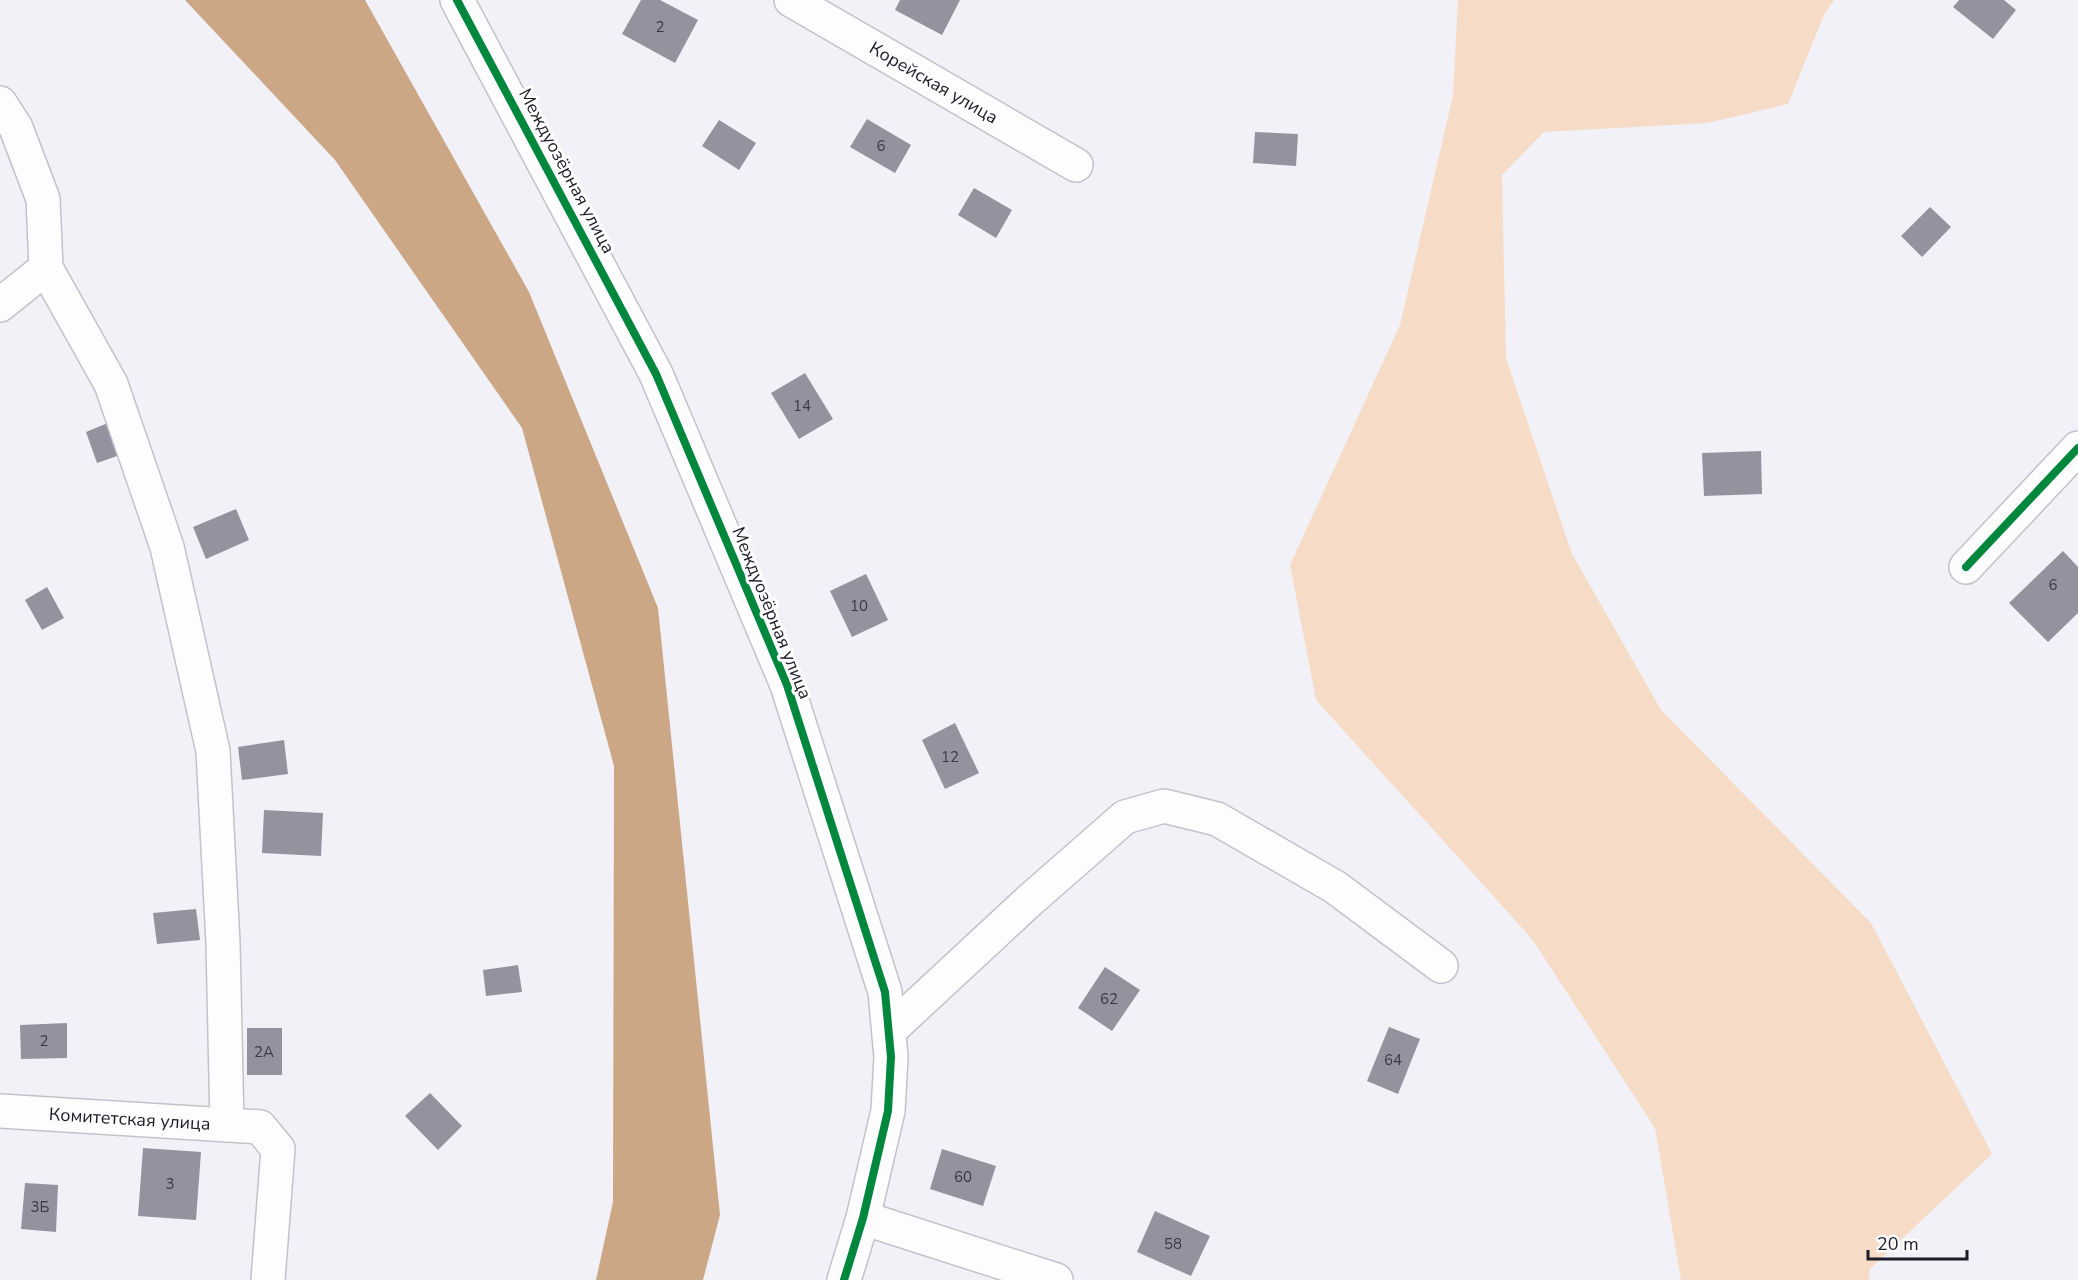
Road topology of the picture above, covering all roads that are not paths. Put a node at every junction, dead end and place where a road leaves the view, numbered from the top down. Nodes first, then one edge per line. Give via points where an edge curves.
1 (458, 0) edge
2 (791, 0) edge
3 (0, 103) edge
4 (1076, 165) dead end
5 (46, 268) junction
6 (0, 305) edge
7 (2078, 448) edge
8 (1966, 567) dead end
9 (1441, 966) dead end
10 (889, 1031) junction
11 (0, 1111) edge
12 (227, 1125) junction
13 (862, 1218) junction
14 (268, 1280) edge
15 (844, 1280) edge
16 (1056, 1280) edge

1 - 10 street, Междуозёрная улица via 656,374 783,674 885,992
2 - 4 street, Корейская улица
3 - 5 street via 16,128 43,199
5 - 6 street
5 - 12 street via 111,384 119,406 167,547 213,751
7 - 8 street
9 - 10 street via 1306,870 1217,819 1164,806 1125,817
10 - 13 street, Междуозёрная улица via 888,1111
11 - 12 street, Комитетская улица
12 - 14 street, Комитетская улица via 260,1127 278,1149
13 - 15 street, Междуозёрная улица
13 - 16 street

